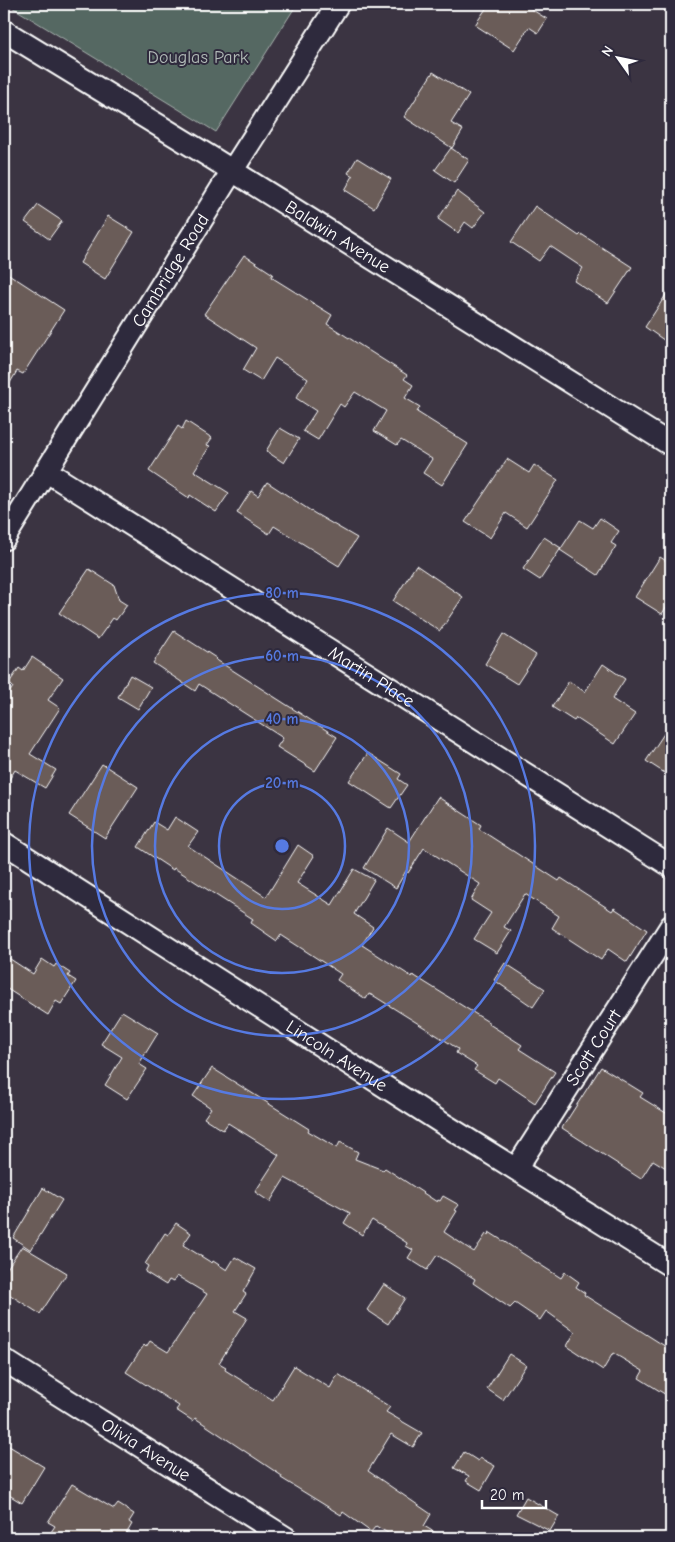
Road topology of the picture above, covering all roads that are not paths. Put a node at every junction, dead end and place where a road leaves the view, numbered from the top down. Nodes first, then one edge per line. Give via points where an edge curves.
1 (338, 4) edge
2 (4, 31) edge
3 (232, 171) junction
4 (671, 445) edge
5 (46, 471) junction
6 (4, 538) edge
7 (4, 843) edge
8 (671, 866) edge
9 (671, 926) edge
10 (516, 1169) junction
11 (671, 1266) edge
12 (4, 1360) edge
13 (286, 1538) edge

1 - 3 street, Cambridge Road
2 - 3 street, Baldwin Avenue
3 - 4 street, Baldwin Avenue
3 - 5 street, Cambridge Road
5 - 6 street, Cambridge Road
5 - 8 street, Martin Place
7 - 10 street, Lincoln Avenue
9 - 10 street, Scott Court
10 - 11 street, Lincoln Avenue
12 - 13 street, Olivia Avenue

